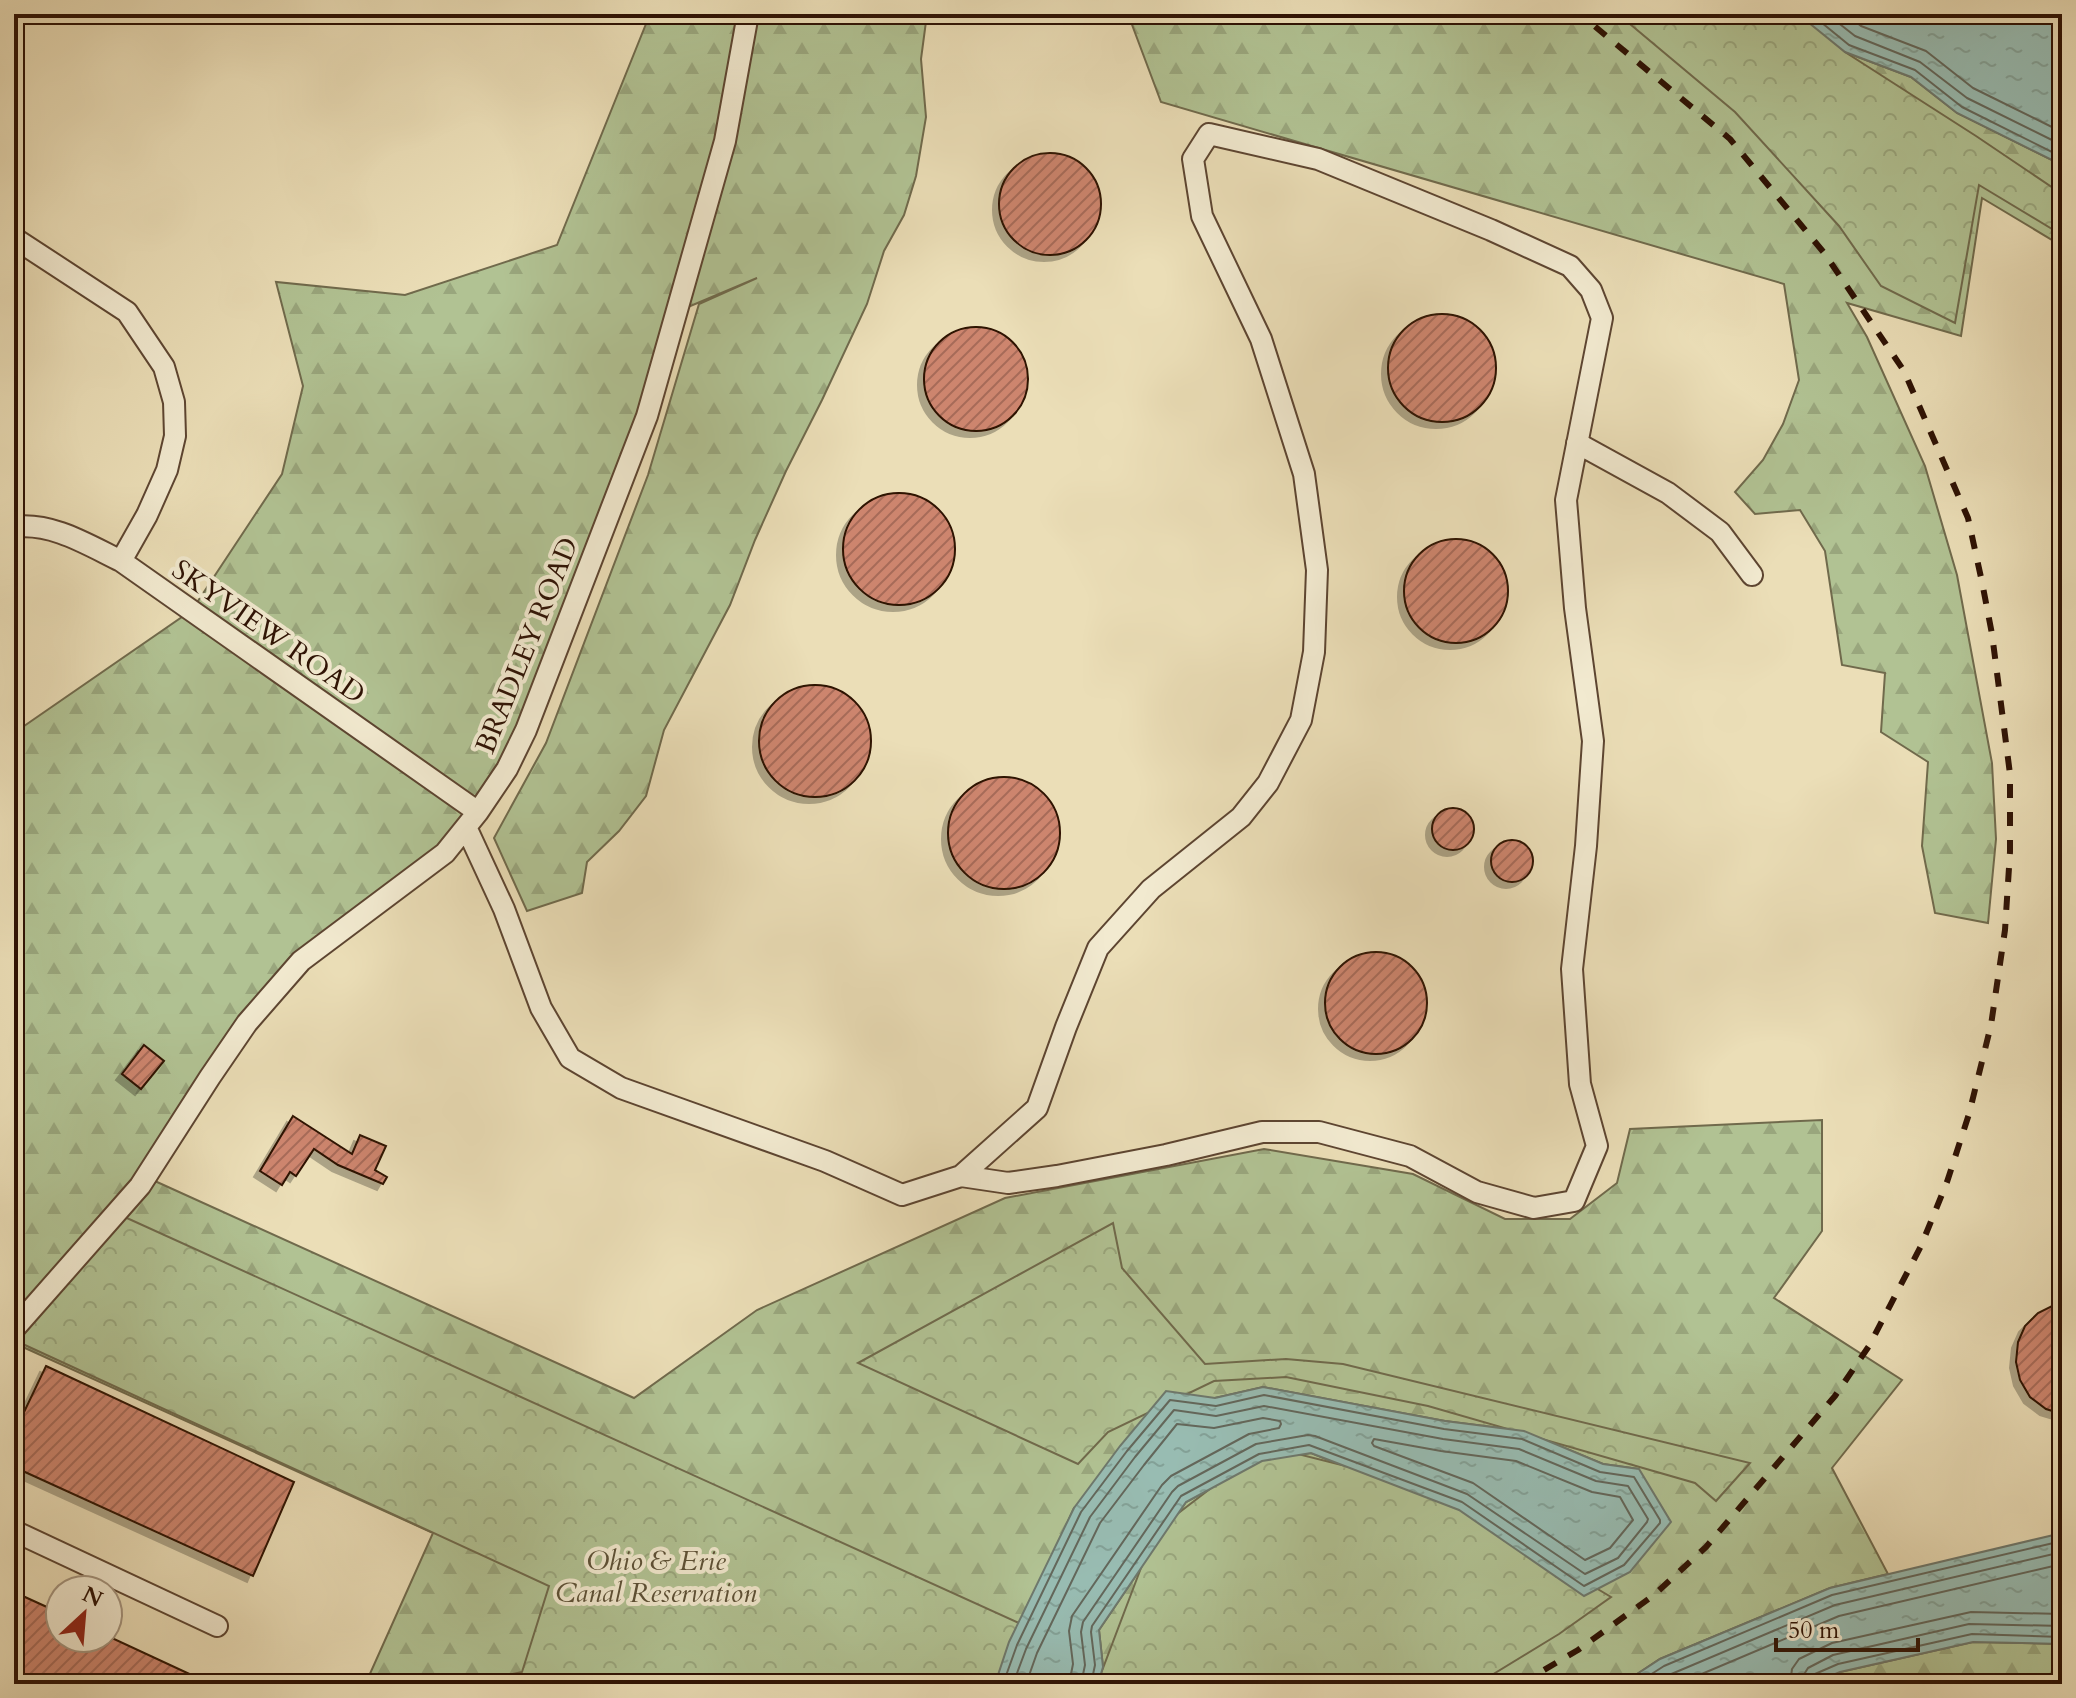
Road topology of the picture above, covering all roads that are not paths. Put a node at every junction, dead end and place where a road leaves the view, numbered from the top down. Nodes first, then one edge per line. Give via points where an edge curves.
1 (748, 14) edge
2 (14, 238) edge
3 (1577, 443) junction
4 (14, 527) edge
5 (121, 561) junction
6 (1752, 575) dead end
7 (472, 819) junction
8 (961, 1176) junction
9 (14, 1329) edge
10 (14, 1531) edge
11 (217, 1626) dead end

1 - 7 street, BRADLEY ROAD via 725,141 647,416 526,730
2 - 5 street via 127,312 164,367 174,402 175,436 167,470
3 - 6 street via 1668,493 1720,532
3 - 8 street via 1566,500 1593,741 1572,969 1580,1084 1597,1146 1574,1201 1534,1208 1477,1192 1410,1156 1319,1132 1262,1132 1008,1183
3 - 8 street via 1602,318 1591,290 1570,266 1318,159 1209,134 1193,159 1202,216 1261,339 1304,474 1317,570 1314,652 1301,720 1268,783 1241,817 1151,889 1098,948 1037,1108
4 - 5 street, SKYVIEW ROAD via 58,532
5 - 7 street, SKYVIEW ROAD
7 - 8 street via 541,1008 570,1058 621,1088 825,1161 902,1195
7 - 9 street, BRADLEY ROAD via 445,853 301,961 247,1023 140,1186
10 - 11 street

